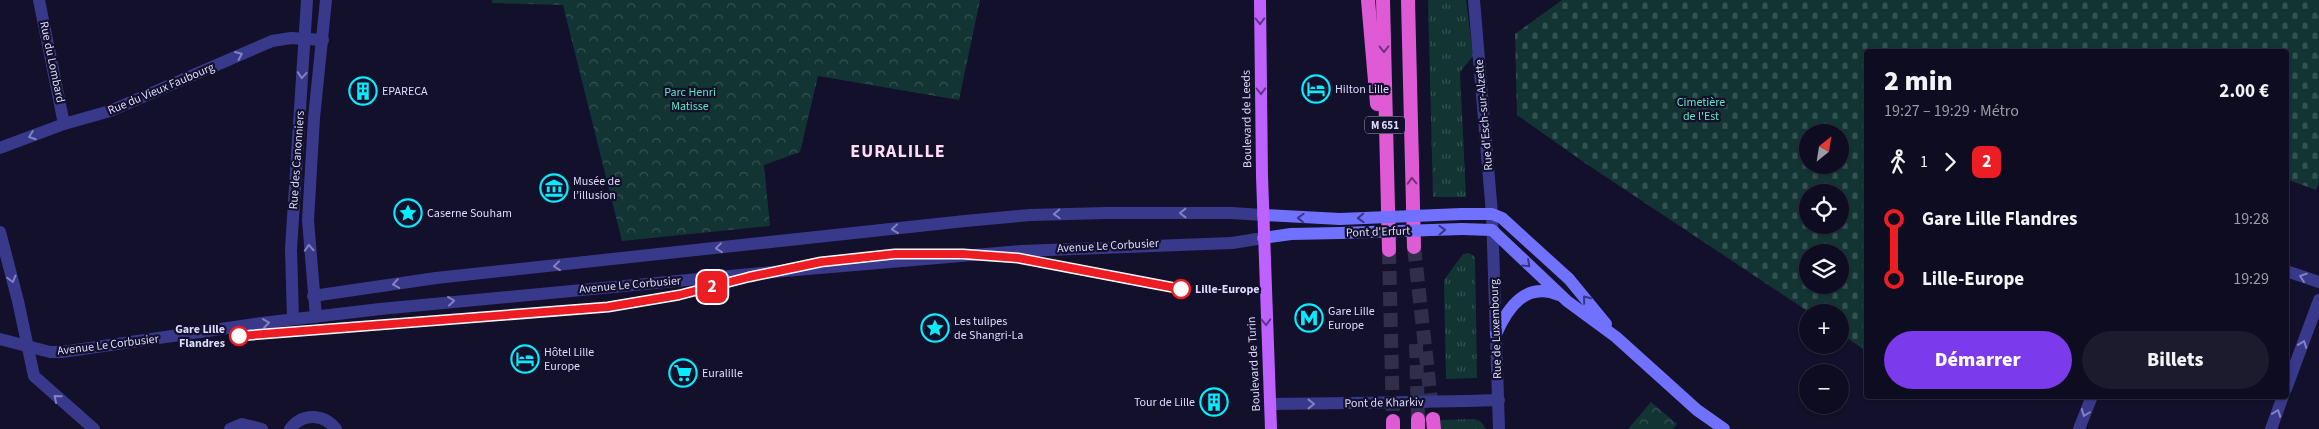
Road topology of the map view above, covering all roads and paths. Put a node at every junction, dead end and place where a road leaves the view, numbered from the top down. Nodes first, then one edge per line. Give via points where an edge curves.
1 (39, 0) edge
2 (307, 0) edge
3 (326, 0) edge
4 (1260, 0) edge
5 (1368, 0) edge
6 (1382, 0) edge
7 (1408, 0) edge
8 (1474, 0) edge
9 (305, 38) junction
10 (322, 40) junction
11 (64, 124) junction
12 (0, 148) edge
13 (1387, 185) junction
14 (1492, 214) junction
15 (1263, 215) junction
16 (1492, 230) junction
17 (0, 232) edge
18 (1263, 238) junction
19 (1414, 247) tunnel mouth
20 (1389, 250) tunnel mouth
21 (2289, 272) edge
22 (2319, 282) edge
23 (313, 296) junction
24 (1562, 296) junction
25 (2319, 300) edge
26 (316, 316) junction
27 (292, 319) junction
28 (1496, 334) junction
29 (1616, 337) junction
30 (0, 339) edge
31 (27, 345) junction
32 (2289, 381) edge
33 (2091, 399) edge
34 (2283, 399) edge
35 (1498, 400) junction
36 (1270, 404) junction
37 (94, 429) edge
38 (230, 429) edge
39 (262, 429) edge
40 (290, 429) edge
41 (336, 429) edge
42 (1271, 429) edge
43 (1499, 429) edge
44 (1724, 429) edge
45 (2079, 429) edge
46 (2271, 429) edge

1 - 11 street, Rue du Lombard
2 - 9 street, Rue des Canonniers
3 - 10 street, Rue des Canonniers
4 -> 15 main road, Boulevard de Leeds
5 - 13 highway
6 -> 13 highway, M 651
19 -> 7 highway, M 651
8 - 14 street, Rue d'Esch-sur-Alzette
9 - 10 street, Rue du Vieux Faubourg
11 -> 9 street, Rue du Vieux Faubourg via 110,112 263,45 280,39
9 -> 27 street, Rue des Canonniers via 290,249
23 -> 10 street, Rue des Canonniers via 308,220
11 -> 12 street, Rue du Vieux Faubourg
13 - 20 highway, M 651
14 -> 15 main road, Pont d'Erfurt, bridge via 1340,218
14 - 16 street, Rue d'Esch-sur-Alzette
29 -> 14 main road via 1569,279 1502,218
15 - 18 main road, Boulevard de Leeds
15 -> 23 street, Avenue Le Corbusier, bridge via 1030,215 436,278
18 -> 16 main road, Pont d'Erfurt, bridge via 1291,234
16 -> 24 main road
16 - 28 street, Rue de Luxembourg
17 -> 31 street
26 -> 18 street, Avenue Le Corbusier, bridge via 1022,251 1232,243
18 -> 36 main road, Boulevard de Turin
22 -> 21 street
23 - 26 street, Rue des Canonniers
24 - 28 main road via 1548,291 1525,294 1509,309
24 - 29 main road
32 -> 25 street
26 - 27 street, Avenue Le Corbusier
31 -> 27 street, Avenue Le Corbusier via 62,352
28 - 35 street, Rue de Luxembourg
29 - 44 main road
30 - 31 street, Avenue Le Corbusier
37 -> 31 street via 35,378
33 -> 45 street
46 -> 34 street
36 -> 35 street, Pont de Kharkiv, bridge
35 - 43 street, Rue de Luxembourg
36 - 42 main road, Boulevard de Turin
38 - 39 street via 242,424
40 - 41 street via 299,420 314,417 328,421

